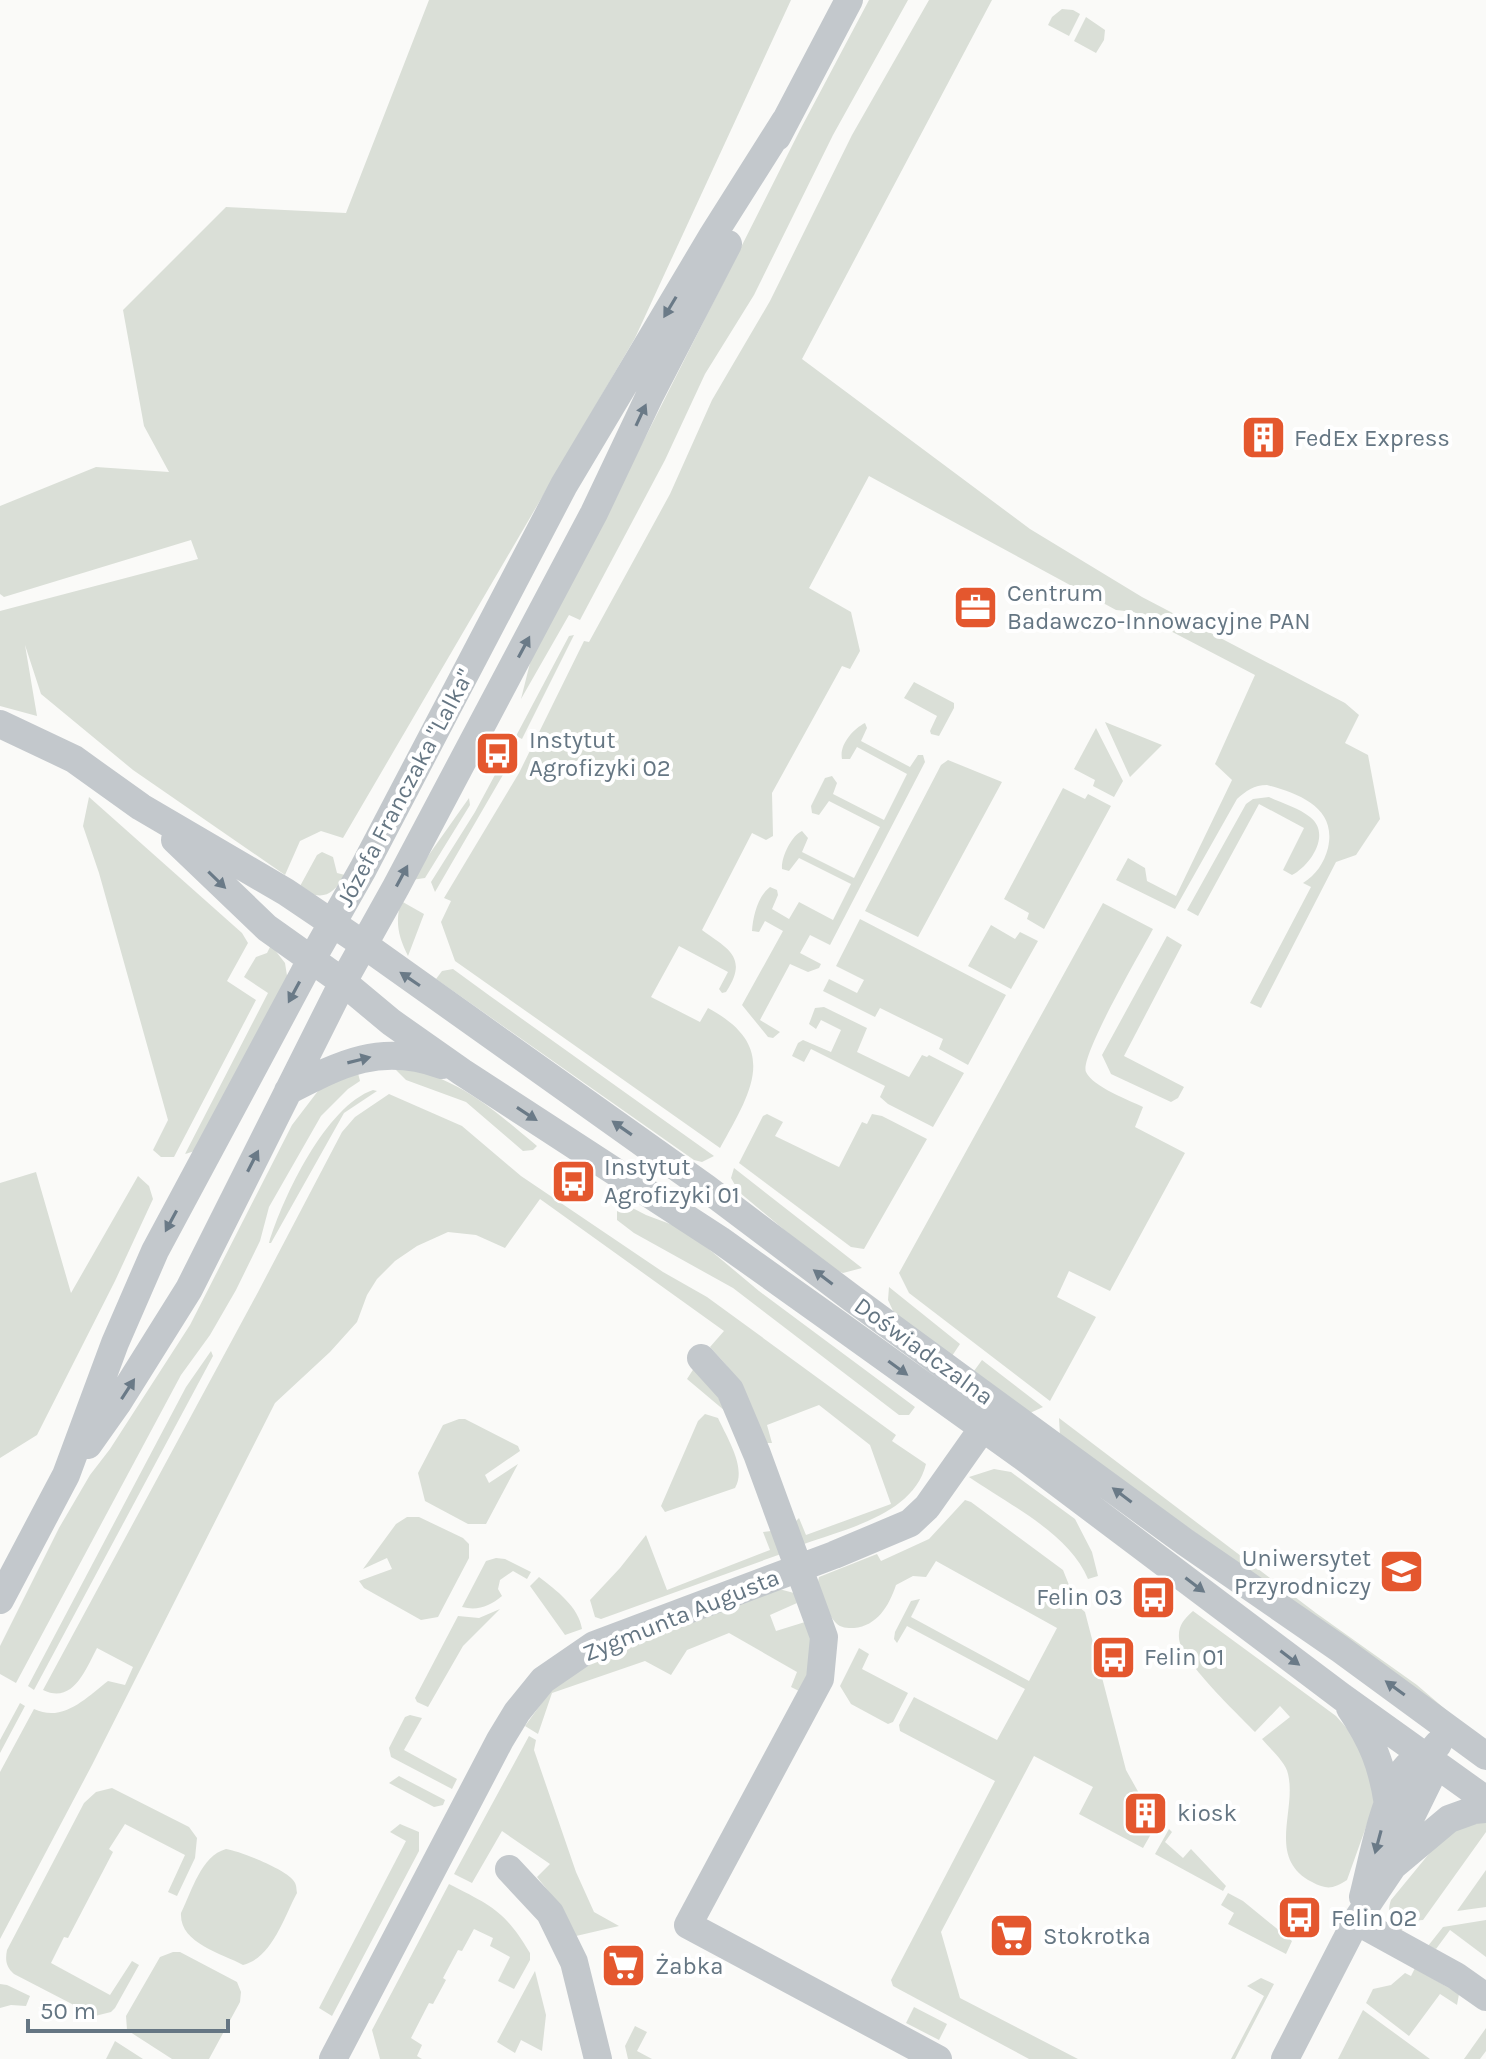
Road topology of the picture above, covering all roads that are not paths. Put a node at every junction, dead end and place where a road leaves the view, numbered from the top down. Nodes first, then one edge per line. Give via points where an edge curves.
1 (849, 0) edge
2 (785, 121) junction
3 (0, 724) edge
4 (141, 807) junction
5 (332, 924) junction
6 (363, 944) junction
7 (311, 961) junction
8 (343, 982) junction
9 (462, 1072) junction
10 (288, 1091) junction
11 (853, 1299) junction
12 (835, 1322) junction
13 (701, 1358) dead end
14 (999, 1405) junction
15 (982, 1428) junction
16 (66, 1475) junction
17 (798, 1568) junction
18 (0, 1600) edge
19 (1342, 1697) junction
20 (1450, 1728) junction
21 (1486, 1756) edge
22 (1429, 1757) junction
23 (1486, 1800) edge
24 (1388, 1804) junction
25 (1486, 1809) edge
26 (1393, 1866) junction
27 (509, 1869) dead end
28 (1356, 1921) junction
29 (1486, 1997) edge
30 (926, 2056) edge
31 (333, 2059) edge
32 (598, 2059) edge
33 (1285, 2059) edge

1 - 2 street, Józefa Franczaka "Lalka"
2 -> 5 street, Józefa Franczaka "Lalka" via 564,485
6 -> 2 street, Józefa Franczaka "Lalka" via 594,513
3 - 4 street via 74,759
4 - 5 street, Doświadczalna
4 -> 7 street, Doświadczalna via 267,928
5 - 6 street, Doświadczalna
5 - 7 street, Józefa Franczaka "Lalka"
5 - 8 street
6 - 8 street, Józefa Franczaka "Lalka"
11 -> 6 street, Doświadczalna
7 - 8 street, Doświadczalna
7 -> 16 street, Józefa Franczaka "Lalka" via 155,1251
8 - 9 street, Doświadczalna
8 - 10 street, Józefa Franczaka "Lalka"
10 -> 9 street via 330,1068 382,1055 423,1058
9 -> 12 street, Doświadczalna via 720,1240
16 -> 10 street, Józefa Franczaka "Lalka" via 189,1289
11 - 12 street
11 - 14 street, Doświadczalna
12 -> 15 street, Doświadczalna
13 - 17 street via 730,1390
14 - 15 street, Zygmunta Augusta
20 -> 14 street, Doświadczalna
15 - 17 street, Zygmunta Augusta via 910,1523
15 -> 19 street, Doświadczalna
16 - 18 street, Józefa Franczaka "Lalka"
17 - 30 street via 824,1637 820,1679 688,1925
17 - 31 street, Zygmunta Augusta via 594,1645 543,1680 500,1740
19 - 22 street, Doświadczalna
19 - 24 street, Doświadczalna via 1374,1747
20 - 21 street, Doświadczalna
20 - 22 street
22 - 23 street, Doświadczalna
22 - 24 street via 1405,1768
22 - 26 street via 1429,1780
24 -> 28 street
25 - 26 street via 1449,1819
26 - 28 street
27 - 32 street via 550,1913 574,1962
28 - 29 street
28 - 33 street

